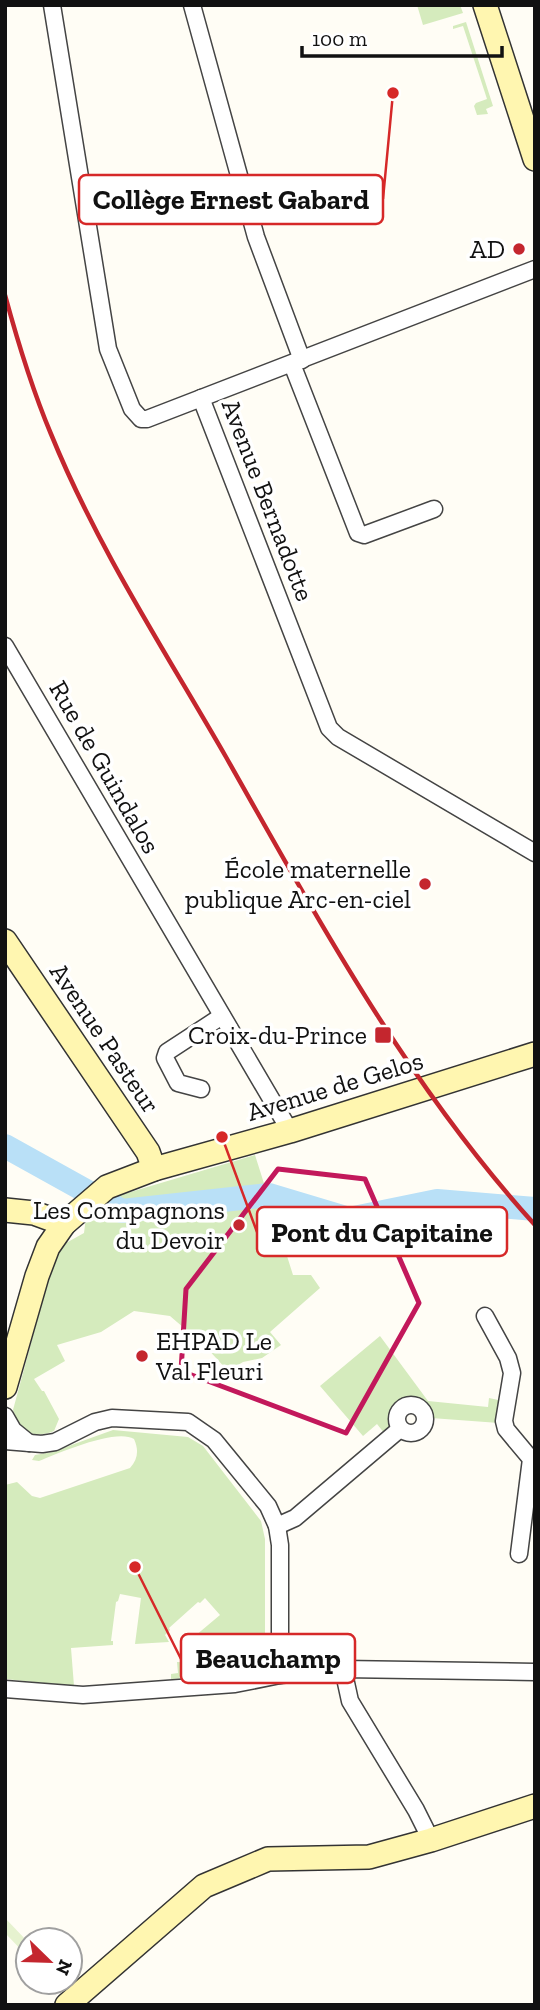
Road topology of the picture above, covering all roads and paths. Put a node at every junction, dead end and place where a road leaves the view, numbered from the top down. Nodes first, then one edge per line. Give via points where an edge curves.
1 (52, 5) edge
2 (192, 5) edge
3 (485, 5) edge
4 (535, 159) edge
5 (535, 269) edge
6 (297, 362) junction
7 (201, 398) junction
8 (434, 509) dead end
9 (5, 646) edge
10 (535, 853) edge
11 (5, 941) edge
12 (222, 1016) junction
13 (535, 1054) edge
14 (201, 1089) dead end
15 (290, 1131) junction
16 (154, 1169) junction
17 (5, 1210) edge
18 (71, 1217) junction
19 (485, 1315) dead end
20 (5, 1387) edge
21 (5, 1416) edge
22 (400, 1429) dead end
23 (5, 1441) edge
24 (29, 1443) junction
25 (533, 1459) edge
26 (277, 1525) junction
27 (519, 1554) dead end
28 (344, 1669) junction
29 (535, 1672) edge
30 (280, 1675) junction
31 (5, 1689) edge
32 (535, 1806) edge
33 (431, 1840) junction
34 (67, 2005) edge

1 - 7 street via 108,349 132,409 141,419
2 - 6 street via 256,237
3 - 4 street
5 - 6 street, Avenue Bernadotte
6 - 7 street, Avenue Bernadotte
6 - 8 street via 358,533 364,535
7 - 10 street, Avenue Bernadotte via 329,728
9 - 12 street, Rue de Guindalos
11 - 16 street, Avenue Pasteur via 148,1152
12 - 14 street via 164,1058 178,1083
12 - 15 street, Rue de Guindalos
13 - 15 street, Avenue de Gelos
15 - 16 street, Avenue de Gelos
16 - 18 street, Avenue de Gelos via 107,1187
17 - 18 street
18 - 20 street, Avenue de Gelos via 48,1247
19 - 25 street via 512,1373 506,1429
21 - 24 street
22 - 26 street via 295,1518
23 - 24 street
24 - 26 street via 55,1442 112,1418 188,1422 214,1440 268,1506
25 - 27 street
26 - 30 street
28 - 29 street
28 - 30 street
28 - 33 street via 350,1701
30 - 31 street via 235,1684 91,1695
32 - 33 street
33 - 34 street via 369,1857 268,1859 204,1886

